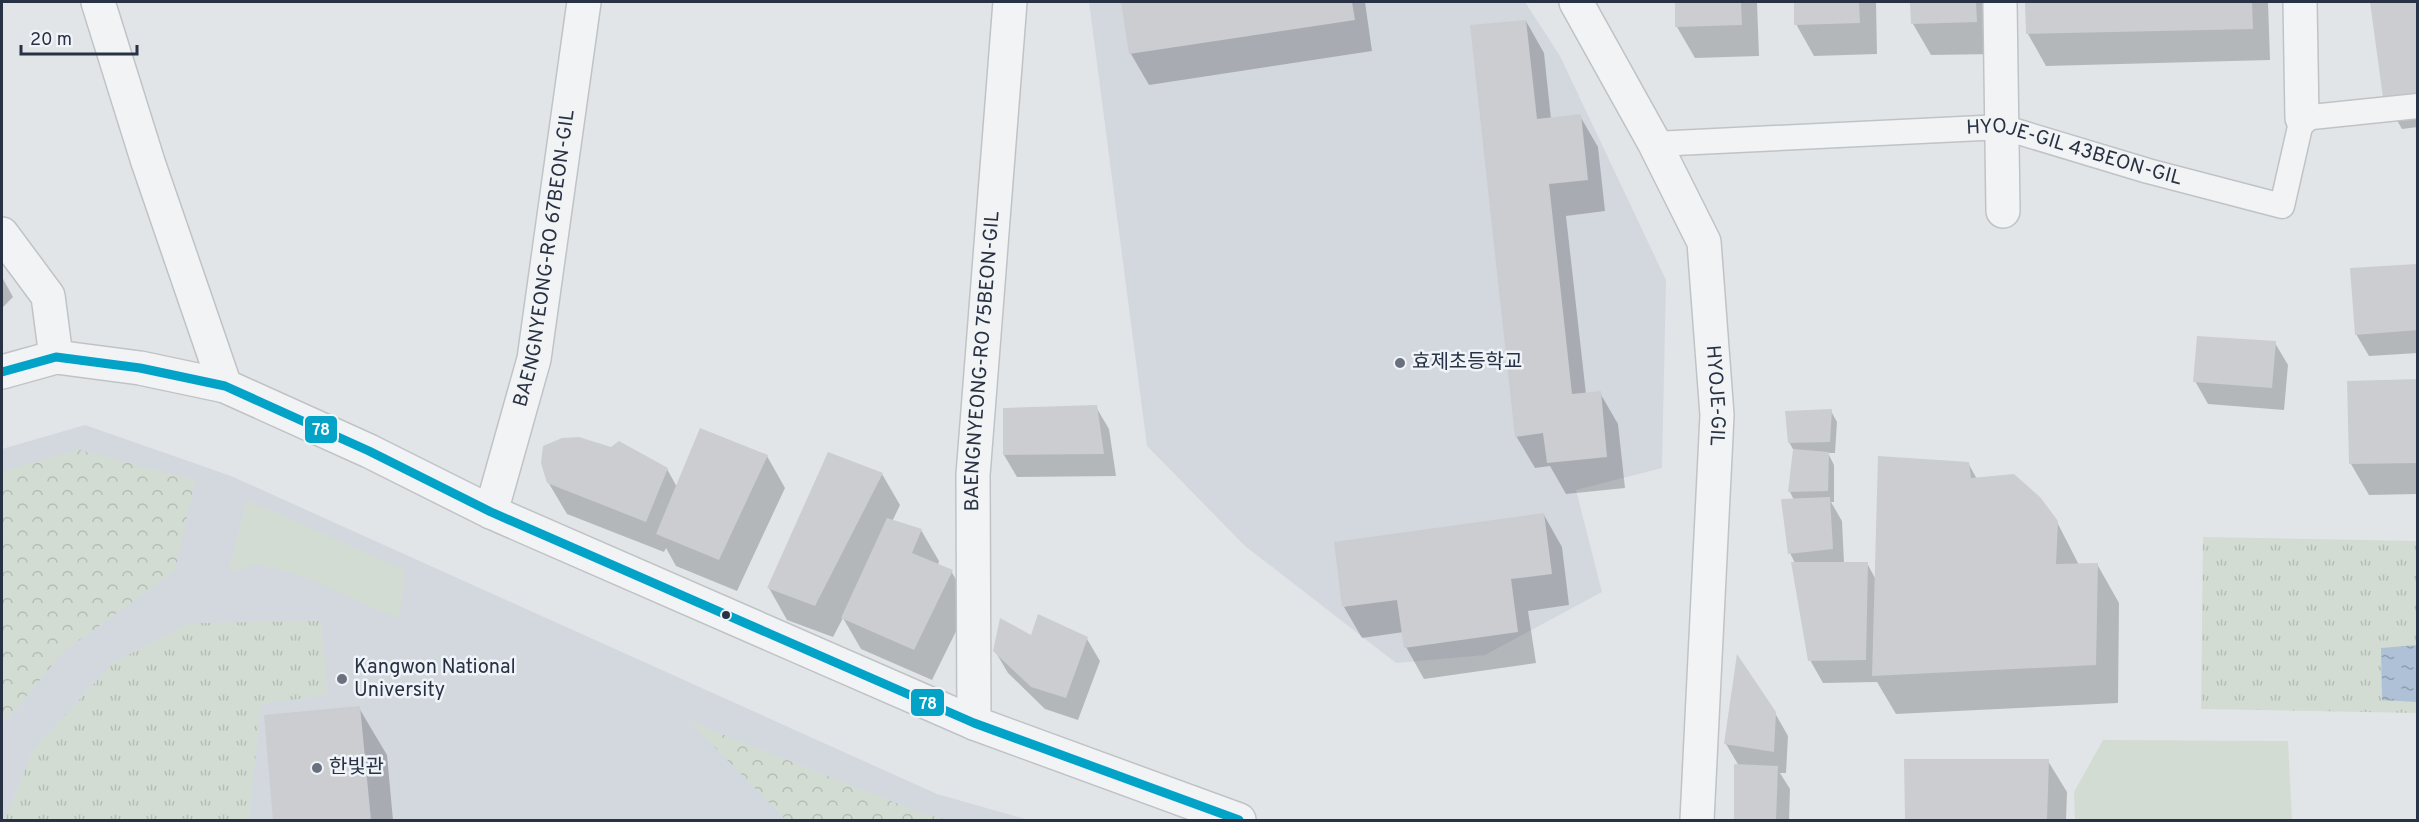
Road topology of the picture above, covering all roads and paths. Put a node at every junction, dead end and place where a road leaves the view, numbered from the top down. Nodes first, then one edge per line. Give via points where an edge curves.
1 (98, 2) edge
2 (584, 2) edge
3 (1010, 2) edge
4 (1576, 2) edge
5 (2000, 2) edge
6 (2300, 2) edge
7 (2418, 106) edge
8 (2302, 118) junction
9 (2002, 127) junction
10 (1655, 144) junction
11 (2003, 211) dead end
12 (2, 234) edge
13 (56, 357) junction
14 (2, 372) edge
15 (225, 386) junction
16 (491, 512) junction
17 (974, 723) junction
18 (1239, 820) edge
19 (1697, 820) edge

1 - 15 street
2 - 16 street, BAENGNYEONG-RO 67BEON-GIL via 534,359
3 - 17 street, BAENGNYEONG-RO 75BEON-GIL via 973,475
4 - 10 street, HYOJE-GIL
5 - 9 street
6 - 8 street
7 - 8 lane
8 - 9 lane, HYOJE-GIL 43BEON-GIL via 2282,206
9 - 10 lane, HYOJE-GIL 43BEON-GIL
9 - 11 street
10 - 19 street, HYOJE-GIL via 1704,242 1717,415
12 - 13 street via 48,296
13 - 14 street
13 - 15 street via 140,368
15 - 16 street
16 - 17 street
17 - 18 street

